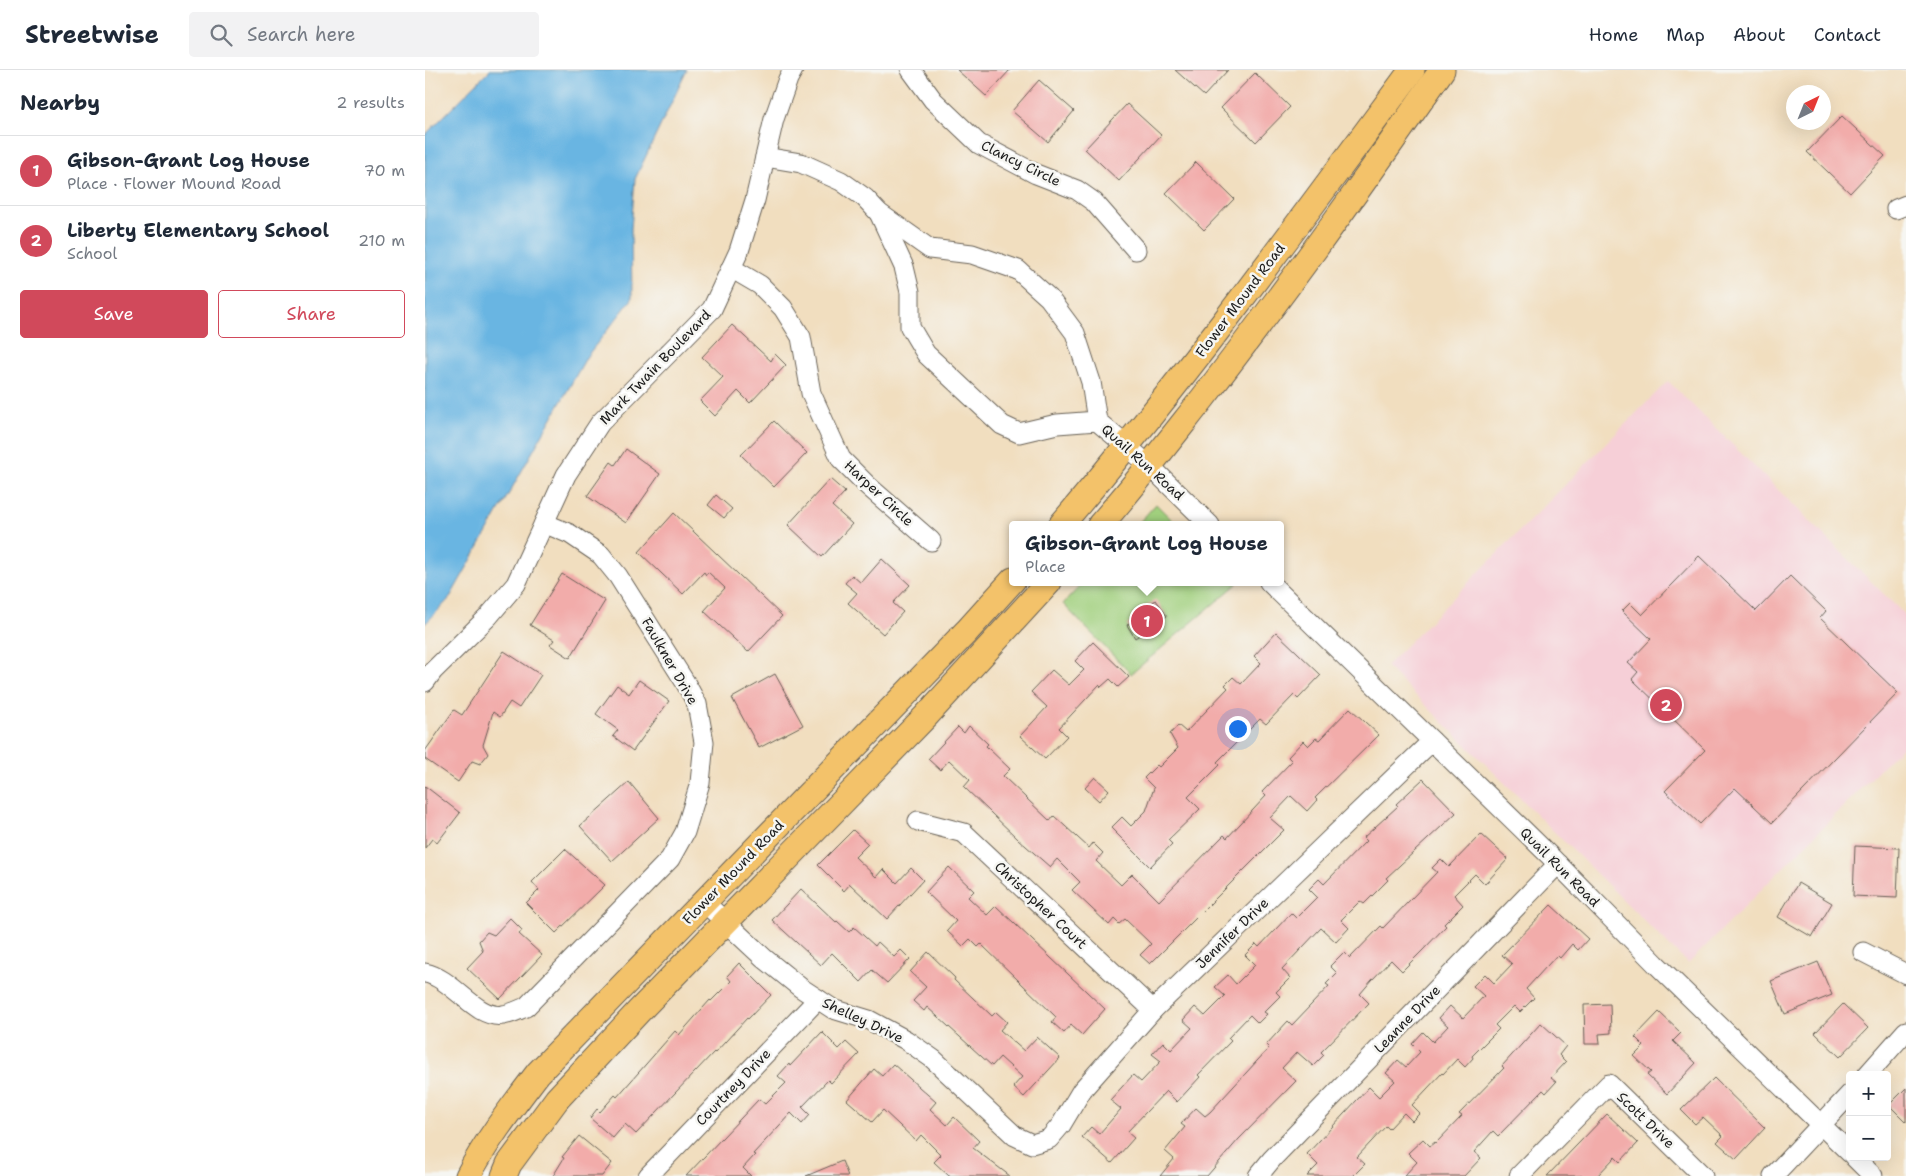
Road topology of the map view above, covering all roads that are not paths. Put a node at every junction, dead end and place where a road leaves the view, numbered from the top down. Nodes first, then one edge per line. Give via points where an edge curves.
1 (793, 70) edge
2 (911, 70) edge
3 (1412, 70) edge
4 (1442, 70) edge
5 (765, 157) junction
6 (879, 213) junction
7 (930, 248) junction
8 (1136, 250) dead end
9 (904, 267) junction
10 (731, 268) junction
11 (1097, 421) junction
12 (1127, 446) junction
13 (1150, 466) junction
14 (1064, 521) edge
15 (1103, 521) edge
16 (1206, 521) edge
17 (543, 523) junction
18 (931, 541) dead end
19 (1009, 584) edge
20 (1045, 586) edge
21 (1273, 586) edge
22 (425, 682) edge
23 (1432, 741) junction
24 (918, 821) dead end
25 (1558, 864) junction
26 (704, 902) junction
27 (725, 922) junction
28 (1863, 952) dead end
29 (425, 973) edge
30 (1906, 974) edge
31 (818, 999) junction
32 (1153, 1010) junction
33 (1906, 1031) edge
34 (1871, 1071) edge
35 (1846, 1098) edge
36 (1821, 1126) junction
37 (1049, 1139) joint
38 (1846, 1150) edge
39 (1858, 1161) edge
40 (468, 1176) edge
41 (504, 1176) edge
42 (648, 1176) edge
43 (1258, 1176) edge
44 (1519, 1176) edge
45 (1703, 1176) edge
46 (1773, 1176) edge
47 (1873, 1176) edge

1 - 5 street, Mark Twain Boulevard via 774,119
2 - 8 street, Clancy Circle via 933,100 979,144 1036,174 1077,190 1094,202
3 - 12 main road, Flower Mound Road
4 - 13 main road via 1350,202
5 - 6 street, Quail Run Road via 801,164 841,181
5 - 10 street, Mark Twain Boulevard via 755,200
6 - 7 street, Quail Run Road
6 - 9 street, Quail Run Road
7 - 9 street via 911,256
7 - 11 street, Quail Run Road via 972,254 1018,270 1049,298 1075,333 1091,382
9 - 11 street, Quail Run Road via 910,292 910,327 926,354 1002,425 1019,433 1057,424
10 - 17 street, Mark Twain Boulevard via 712,309 600,423 566,475
10 - 18 street, Harper Circle via 760,286 783,308 801,336 811,393 841,459
11 - 12 street, Quail Run Road
12 - 13 street, Quail Run Road
12 - 14 main road, Flower Mound Road
13 - 15 main road
13 - 16 street, Quail Run Road
17 - 22 street, Mark Twain Boulevard via 516,584
17 - 29 street, Faulkner Drive via 570,534 601,555 618,576 685,682 697,704 704,742 698,791 685,832 670,859 526,1007 501,1016 479,1010 455,988 434,974
19 - 26 main road, Flower Mound Road
20 - 27 main road via 926,716
21 - 23 street, Quail Run Road
23 - 25 street, Quail Run Road
23 - 32 street, Jennifer Drive
24 - 32 street, Christopher Court via 964,833
25 - 36 street, Quail Run Road
25 - 43 street, Leanne Drive
26 - 27 street, Shelley Drive
26 - 40 main road, Flower Mound Road via 538,1073 504,1117
27 - 31 street, Shelley Drive via 765,959
27 - 41 main road via 557,1099 509,1164
28 - 30 street
31 - 37 street, Shelley Drive via 833,1009 869,1020 906,1040 933,1059 1015,1136 1032,1144
31 - 42 street, Courtney Drive
32 - 37 street, Jennifer Drive via 1082,1090
33 - 34 street
35 - 36 street
36 - 38 street, Quail Run Road
36 - 46 street
39 - 47 street
44 - 45 street, Scott Drive via 1609,1084

